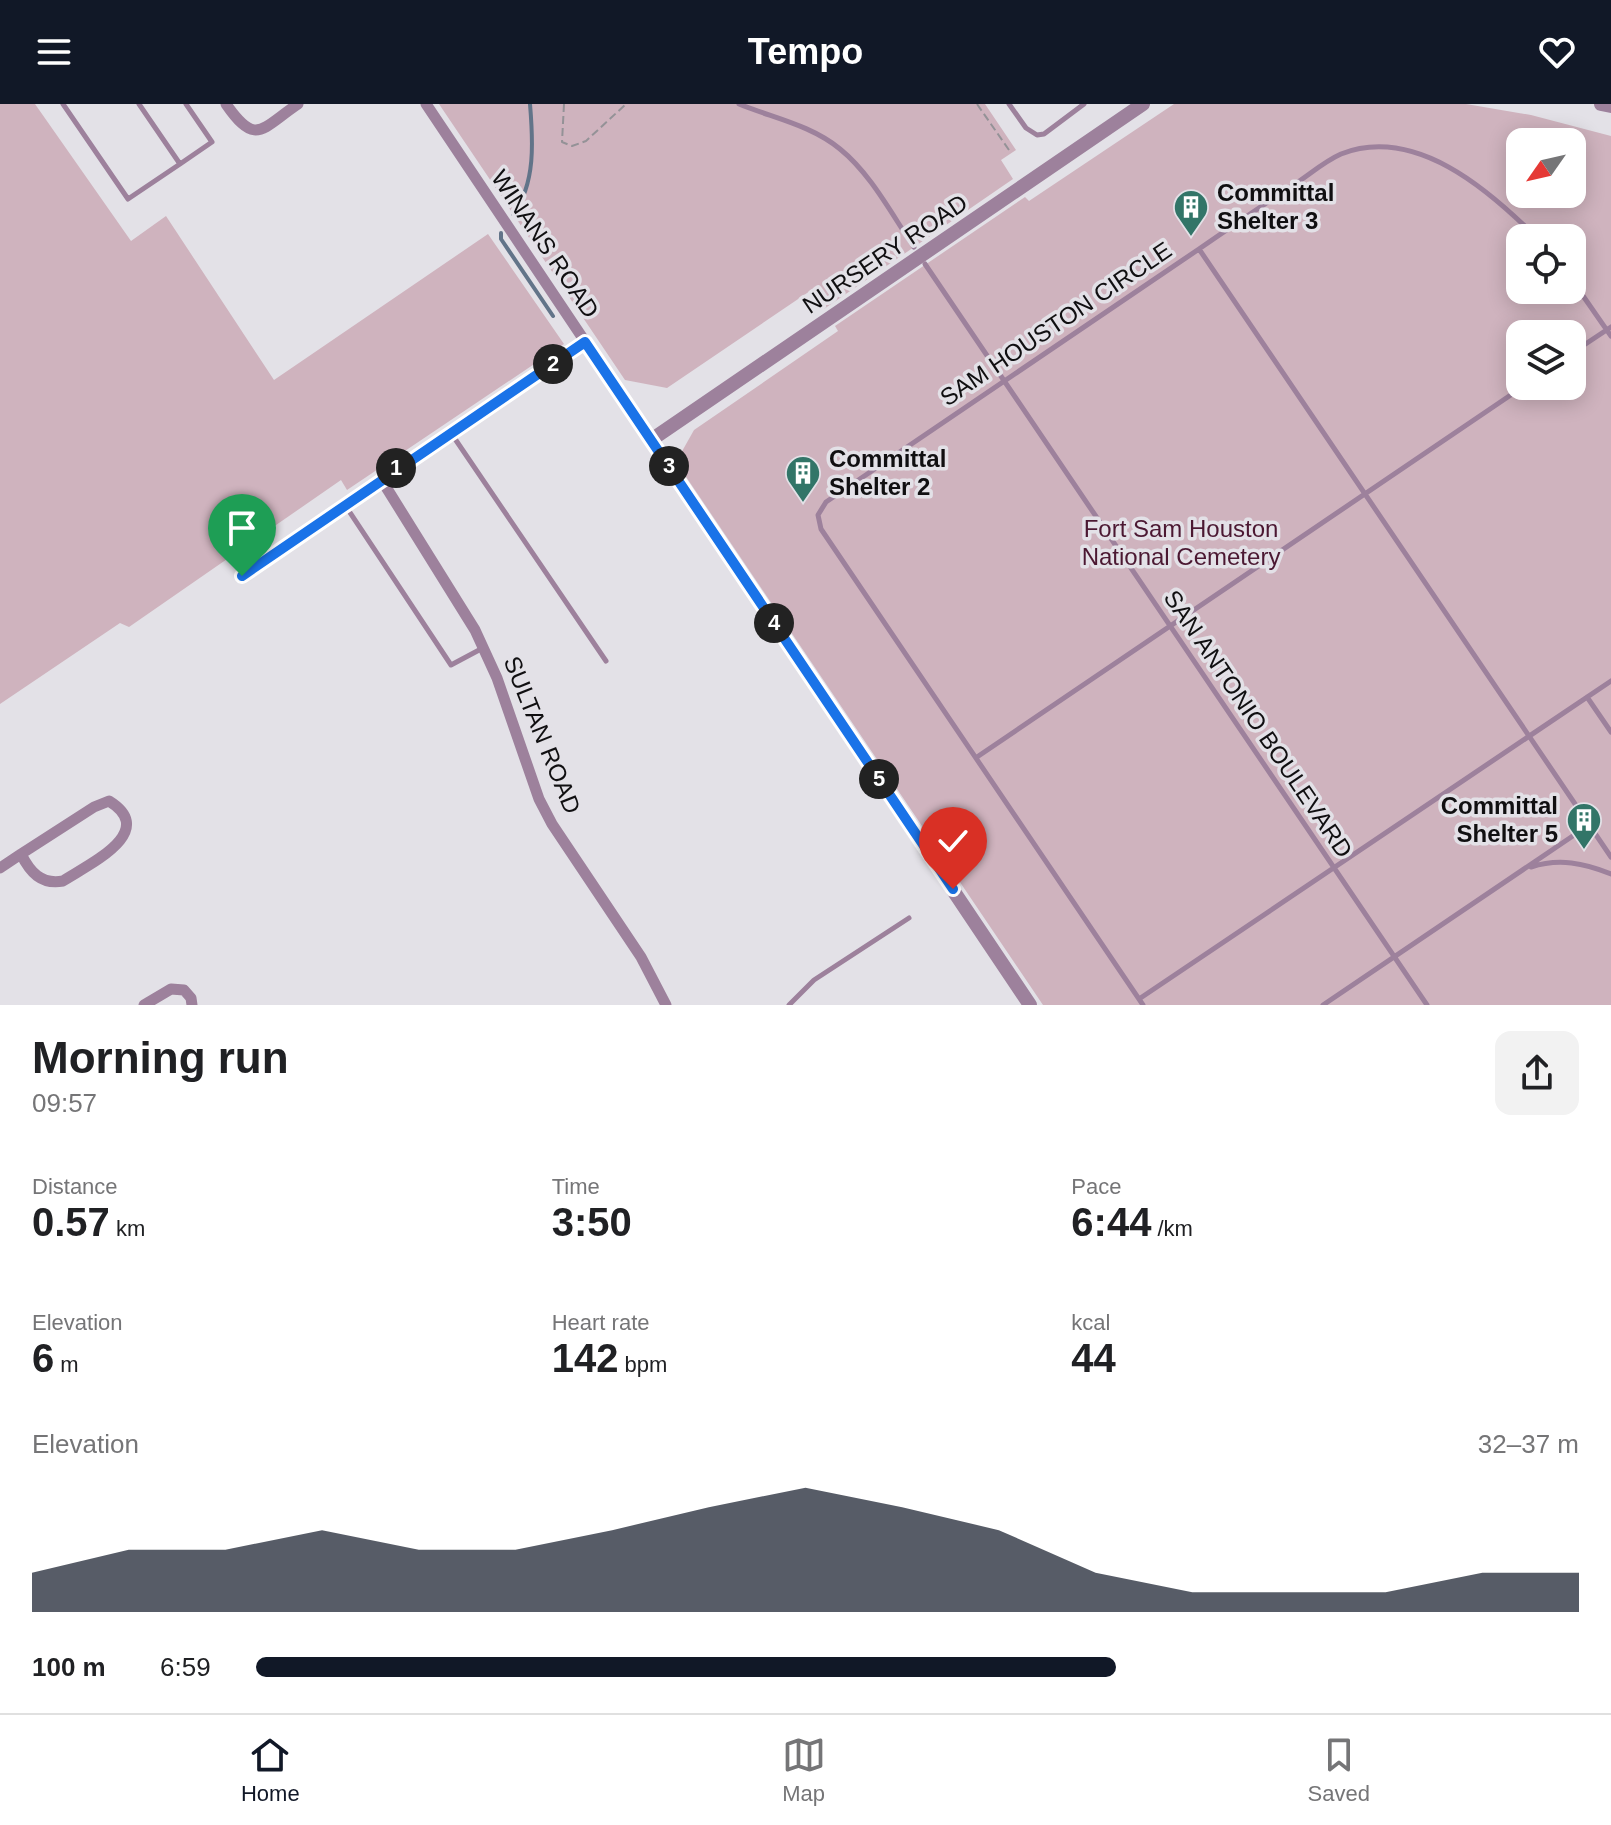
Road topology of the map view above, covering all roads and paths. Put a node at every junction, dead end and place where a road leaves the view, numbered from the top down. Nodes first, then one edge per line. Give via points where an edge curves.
1 (63, 104) edge
2 (139, 104) edge
3 (186, 104) edge
4 (226, 104) edge
5 (298, 104) edge
6 (426, 104) edge
7 (564, 104) edge
8 (626, 104) edge
9 (739, 104) edge
10 (977, 104) edge
11 (1009, 104) edge
12 (1084, 104) edge
13 (1143, 104) edge
14 (1601, 104) edge
15 (1611, 106) edge
16 (1009, 150) dead end
17 (180, 164) junction
18 (1522, 224) edge
19 (914, 247) dead end
20 (1199, 249) junction
21 (925, 264) dead end
22 (1586, 299) edge
23 (1610, 331) edge
24 (585, 342) junction
25 (1586, 345) edge
26 (1004, 382) junction
27 (1506, 398) edge
28 (450, 433) junction
29 (651, 440) junction
30 (381, 479) junction
31 (1365, 493) junction
32 (345, 505) junction
33 (242, 576) dead end
34 (1171, 625) junction
35 (483, 647) junction
36 (606, 661) dead end
37 (1611, 681) edge
38 (1587, 697) junction
39 (1611, 732) edge
40 (1529, 735) junction
41 (977, 757) junction
42 (1589, 825) junction
43 (21, 854) junction
44 (1611, 857) edge
45 (0, 868) edge
46 (1333, 869) junction
47 (1523, 870) junction
48 (1611, 874) edge
49 (909, 918) dead end
50 (1394, 957) junction
51 (1141, 1002) edge
52 (144, 1005) edge
53 (192, 1005) edge
54 (666, 1005) edge
55 (789, 1005) edge
56 (1030, 1005) edge
57 (1323, 1005) edge
58 (1427, 1005) edge

1 - 17 lane via 128,199
2 - 17 lane
3 - 17 lane via 212,142
4 - 5 street via 242,128 251,131
6 - 24 street, WINANS ROAD
7 - 8 path via 562,142 572,146 586,141
9 - 19 lane via 807,129 840,148
10 - 16 path
11 - 12 lane via 1037,135
13 - 29 street, NURSERY ROAD
14 - 15 street
18 - 20 lane via 1453,171 1409,150 1380,146 1335,157
20 - 26 lane, SAM HOUSTON CIRCLE
20 - 31 lane, SAM HOUSTON CIRCLE
21 - 26 lane, SAN ANTONIO BOULEVARD
22 - 23 lane
23 - 25 lane
24 - 28 street
24 - 29 street, WINANS ROAD
26 - 34 lane, SAN ANTONIO BOULEVARD
26 - 41 lane, SAM HOUSTON CIRCLE via 826,502 818,515 821,529
27 - 31 lane
28 - 30 street
28 - 36 lane
29 - 56 street, WINANS ROAD
30 - 32 lane
30 - 35 street, SULTAN ROAD
31 - 34 lane
31 - 40 lane, SAM HOUSTON CIRCLE
32 - 33 lane
32 - 35 lane via 451,665
34 - 41 lane
34 - 46 lane, SAN ANTONIO BOULEVARD
35 - 54 street, SULTAN ROAD via 539,799
37 - 38 lane
38 - 39 lane
38 - 40 lane
40 - 42 lane, SAM HOUSTON CIRCLE
40 - 46 lane
41 - 51 lane, SAM HOUSTON CIRCLE
42 - 44 lane, SAM HOUSTON CIRCLE
42 - 47 lane
43 - 43 street via 94,807 109,801 123,809 128,827 119,843 63,881 37,878
43 - 45 street
46 - 50 lane, SAN ANTONIO BOULEVARD
46 - 51 lane
47 - 48 lane via 1561,862
47 - 50 lane
49 - 55 lane via 814,980
50 - 57 lane
50 - 58 lane, SAN ANTONIO BOULEVARD
52 - 53 street via 171,989 184,990

